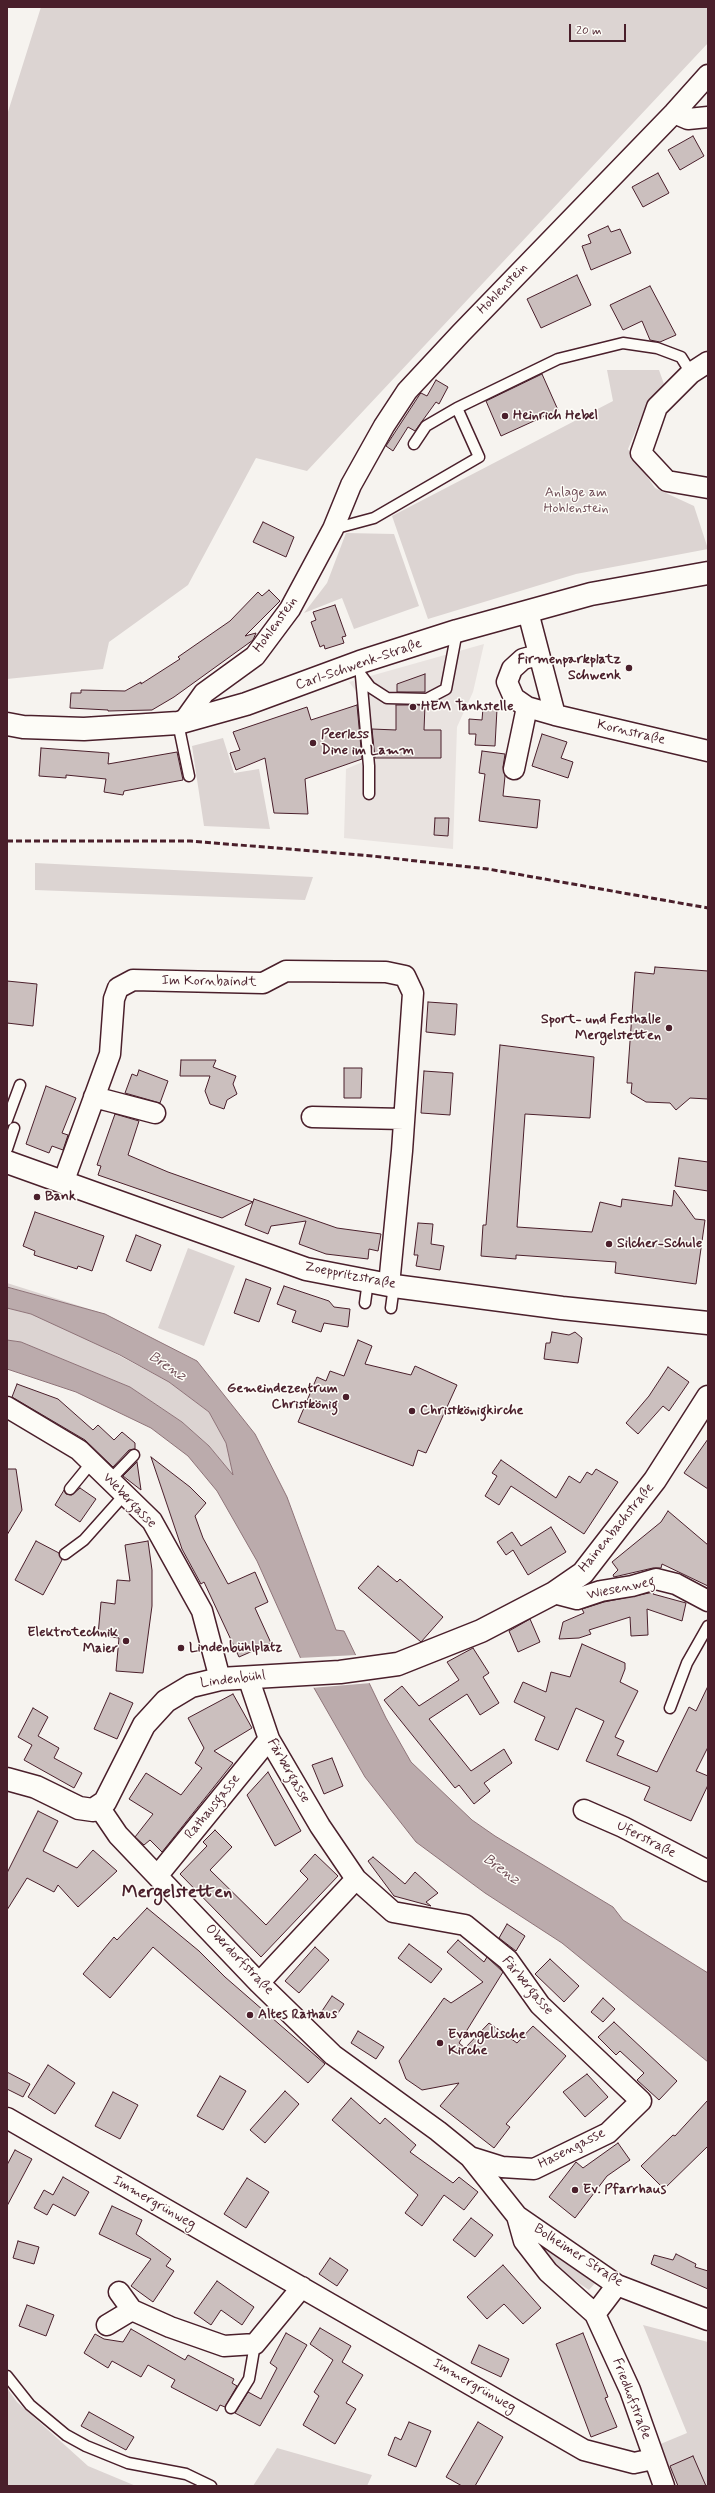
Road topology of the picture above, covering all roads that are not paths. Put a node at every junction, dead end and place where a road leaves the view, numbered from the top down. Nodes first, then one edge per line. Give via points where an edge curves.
1 (708, 75) edge
2 (674, 113) junction
3 (708, 117) edge
4 (708, 362) edge
5 (691, 373) junction
6 (457, 408) junction
7 (414, 444) dead end
8 (708, 488) edge
9 (333, 529) junction
10 (708, 573) edge
11 (528, 612) junction
12 (457, 631) junction
13 (538, 655) junction
14 (361, 668) junction
15 (527, 707) junction
16 (555, 715) junction
17 (181, 722) junction
18 (7, 724) edge
19 (708, 751) edge
20 (514, 769) dead end
21 (189, 776) dead end
22 (369, 794) dead end
23 (20, 1085) dead end
24 (94, 1097) junction
25 (155, 1112) dead end
26 (312, 1117) dead end
27 (404, 1119) junction
28 (7, 1120) edge
29 (14, 1128) dead end
30 (7, 1149) edge
31 (7, 1162) edge
32 (63, 1183) junction
33 (384, 1284) junction
34 (365, 1303) dead end
35 (391, 1308) dead end
36 (708, 1323) edge
37 (708, 1397) edge
38 (7, 1407) edge
39 (134, 1455) dead end
40 (92, 1462) junction
41 (110, 1480) junction
42 (70, 1489) dead end
43 (125, 1494) junction
44 (66, 1554) dead end
45 (554, 1593) junction
46 (708, 1601) edge
47 (708, 1626) edge
48 (382, 1667) joint
49 (248, 1676) junction
50 (220, 1679) junction
51 (670, 1708) dead end
52 (268, 1739) junction
53 (7, 1779) edge
54 (100, 1807) junction
55 (584, 1810) dead end
56 (708, 1871) edge
57 (158, 1875) junction
58 (356, 1879) junction
59 (259, 1983) junction
60 (641, 2101) joint
61 (7, 2118) edge
62 (470, 2157) junction
63 (517, 2216) junction
64 (617, 2285) junction
65 (302, 2287) junction
66 (119, 2292) dead end
67 (132, 2310) junction
68 (594, 2314) junction
69 (708, 2320) edge
70 (107, 2325) dead end
71 (255, 2344) junction
72 (7, 2376) edge
73 (231, 2408) dead end
74 (653, 2459) junction
75 (211, 2486) edge
76 (664, 2486) edge

1 - 2 street, Hohlenstein
2 - 3 street via 688,119
2 - 9 street, Hohlenstein via 407,391 351,485
4 - 5 street
5 - 6 lane via 681,356 657,348 623,343 558,359
5 - 8 street via 656,407 642,453 667,481
6 - 7 lane via 426,426
6 - 9 lane via 479,457 374,518
9 - 17 street, Hohlenstein via 290,609 259,650 204,693
10 - 11 main road, Carl-Schwenk-Straße via 591,594
11 - 12 main road, Carl-Schwenk-Straße
11 - 13 street
12 - 14 main road, Carl-Schwenk-Straße
12 - 14 lane via 446,689 427,699 387,698 370,687
13 - 15 street, Kornstraße via 523,659 512,669 507,682 514,698
13 - 16 street
14 - 17 main road, Carl-Schwenk-Straße
14 - 22 lane via 370,766
15 - 16 street, Kornstraße
15 - 20 street
16 - 19 street, Kornstraße
17 - 18 main road, Carl-Schwenk-Straße via 84,730
17 - 21 lane
23 - 28 lane
24 - 25 street
24 - 27 street, Im Kornbaindt via 110,1054 114,999 118,988 132,980 263,983 286,971 386,972 405,976 413,993
24 - 32 street, Im Kornbaindt
26 - 27 street
27 - 33 street, Im Kornbaindt
29 - 30 lane
31 - 32 main road, Zoeppritzstraße
32 - 33 main road, Zoeppritzstraße via 306,1269
33 - 34 lane
33 - 35 lane
33 - 36 main road, Zoeppritzstraße via 562,1308
37 - 45 main road, Hainenbachstraße via 655,1480 583,1573
38 - 40 street, Webergasse via 79,1450
39 - 41 lane
40 - 41 street, Webergasse
40 - 42 lane
41 - 43 street, Webergasse
43 - 44 lane via 84,1540
43 - 50 street, Webergasse via 152,1521 202,1611
45 - 46 street, Wiesenweg via 577,1599 656,1579 676,1584
45 - 48 main road, Hainenbachstraße via 427,1655
47 - 51 lane via 687,1663
48 - 49 main road, Lindenbühl
49 - 50 main road, Lindenbühl
49 - 52 street, Färbergasse
50 - 54 main road, Lindenbühl via 204,1682 178,1693 154,1714 135,1740 105,1802
52 - 57 street, Rathausgasse
52 - 58 street, Färbergasse via 320,1826
53 - 54 main road via 36,1787 79,1808 87,1810
54 - 57 street, Oberdorfstraße via 118,1835
55 - 56 street, Uferstraße
57 - 59 street, Oberdorfstraße
58 - 59 street
58 - 60 street, Färbergasse via 393,1912 465,1925 508,1960 540,2005
59 - 62 street, Oberdorfstraße via 333,2054
60 - 62 street, Hasengasse via 608,2133 534,2169 502,2167
61 - 65 street, Immergrünweg
62 - 63 street, Oberdorfstraße
63 - 64 street, Bolheimer Straße
63 - 68 street, Friedhofstraße via 524,2241 548,2272
64 - 68 street
64 - 69 street, Bolheimer Straße
65 - 71 street
65 - 74 street, Immergrünweg via 584,2450 634,2463
66 - 67 street
67 - 70 street
67 - 71 street via 224,2346
68 - 74 street, Friedhofstraße via 630,2390
71 - 73 lane via 249,2379
72 - 75 lane via 30,2405 66,2435 86,2446 128,2463 186,2474
74 - 76 street, Friedhofstraße

